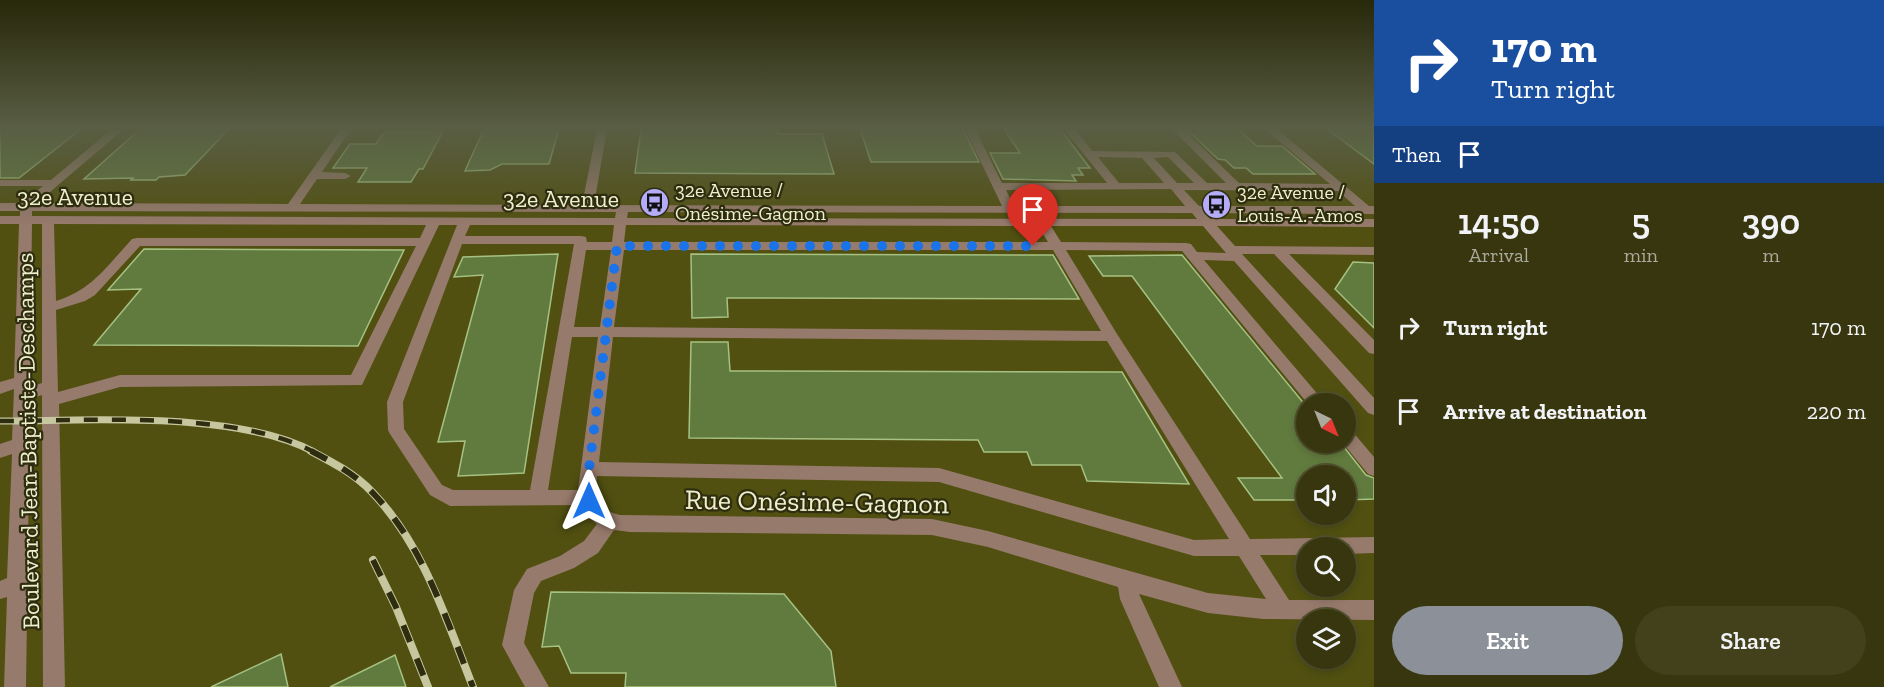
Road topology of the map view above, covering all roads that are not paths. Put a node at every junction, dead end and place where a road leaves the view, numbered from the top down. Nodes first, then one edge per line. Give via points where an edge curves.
1 (80, 161) edge
2 (323, 161) edge
3 (596, 161) edge
4 (985, 161) edge
5 (1095, 161) edge
6 (1151, 161) edge
7 (1178, 161) edge
8 (1210, 161) edge
9 (1309, 161) edge
10 (312, 176) junction
11 (345, 176) dead end
12 (0, 183) edge
13 (54, 183) junction
14 (1174, 186) junction
15 (1204, 186) junction
16 (1235, 186) junction
17 (998, 187) junction
18 (1116, 187) junction
19 (1341, 188) junction
20 (0, 207) edge
21 (291, 208) junction
22 (587, 208) junction
23 (1010, 209) junction
24 (1194, 209) junction
25 (1370, 210) edge
26 (26, 213) junction
27 (622, 215) junction
28 (0, 220) edge
29 (48, 220) junction
30 (265, 220) junction
31 (435, 220) junction
32 (465, 221) junction
33 (1042, 222) junction
34 (1206, 223) junction
35 (1374, 223) edge
36 (457, 240) junction
37 (248, 242) junction
38 (424, 242) junction
39 (580, 246) junction
40 (617, 246) junction
41 (1057, 246) junction
42 (1276, 250) junction
43 (1374, 250) edge
44 (1232, 254) junction
45 (1193, 256) junction
46 (50, 307) junction
47 (566, 332) junction
48 (606, 332) junction
49 (1111, 336) junction
50 (1374, 349) edge
51 (0, 388) edge
52 (23, 388) junction
53 (51, 393) junction
54 (1309, 393) edge
55 (1374, 409) edge
56 (21, 444) junction
57 (1356, 448) edge
58 (0, 451) edge
59 (589, 469) junction
60 (1374, 469) edge
61 (538, 497) junction
62 (587, 497) junction
63 (609, 521) junction
64 (1374, 545) edge
65 (1244, 547) junction
66 (1127, 581) junction
67 (9, 587) edge
68 (1284, 610) junction
69 (1374, 610) edge
70 (15, 687) edge
71 (54, 687) edge
72 (538, 687) edge
73 (1171, 687) edge

1 - 13 street
2 - 10 street
3 - 22 street
4 - 17 street
5 - 18 street
6 - 14 street
7 - 15 street
8 - 16 street
9 - 19 street
10 - 11 street
10 - 21 street
12 - 13 street
13 - 26 street
14 - 15 street
14 - 18 street
14 - 24 street
15 - 16 street
16 - 19 street
17 - 18 street
17 - 23 street
19 - 25 street
20 - 26 street, 32e Avenue
21 - 22 street, 32e Avenue
21 - 26 street, 32e Avenue
22 - 27 street, 32e Avenue
23 - 24 street, 32e Avenue
23 - 27 street, 32e Avenue
24 - 25 street, 32e Avenue
24 - 34 street
26 - 28 street, 32e Avenue
26 - 29 street, 32e Avenue
26 - 52 street, Boulevard Jean-Baptiste-Deschamps
27 - 32 street, 32e Avenue
27 - 33 street, 32e Avenue
27 - 40 street
29 - 30 street, 32e Avenue
29 - 46 street, Boulevard Jean-Baptiste-Deschamps
30 - 31 street, 32e Avenue
30 - 37 street
31 - 32 street, 32e Avenue
31 - 38 street
32 - 36 street
33 - 34 street, 32e Avenue
33 - 41 street
34 - 35 street, 32e Avenue
34 - 44 street
36 - 39 street via 581,240
36 - 61 street via 395,402 396,430 443,495
37 - 38 street
37 - 46 street via 137,242 90,292
38 - 53 street via 356,381 120,381
39 - 40 street
39 - 47 street
40 - 41 street
40 - 48 street
41 - 45 street via 1186,247
41 - 49 street
42 - 43 street
42 - 44 street
42 - 50 street
44 - 45 street
44 - 55 street
45 - 54 street
46 - 53 street, Boulevard Jean-Baptiste-Deschamps
47 - 48 street
47 - 61 street
48 - 49 street
48 - 59 street
49 - 65 street
51 - 52 street
52 - 53 street
52 - 56 street, Boulevard Jean-Baptiste-Deschamps
53 - 71 street, Boulevard Jean-Baptiste-Deschamps
56 - 58 street
56 - 67 street, Boulevard Jean-Baptiste-Deschamps
57 - 60 street
59 - 62 street
59 - 65 street via 939,475 1194,548
61 - 62 street
62 - 63 street via 595,513
63 - 66 street, Rue Onésime-Gagnon via 932,527 988,539
63 - 72 street via 591,547 534,575 524,590 513,645
64 - 65 street
65 - 68 street
66 - 68 street, Rue Onésime-Gagnon via 1208,603
66 - 73 street via 1130,599
67 - 70 street, Boulevard Jean-Baptiste-Deschamps
68 - 69 street, Rue Onésime-Gagnon

